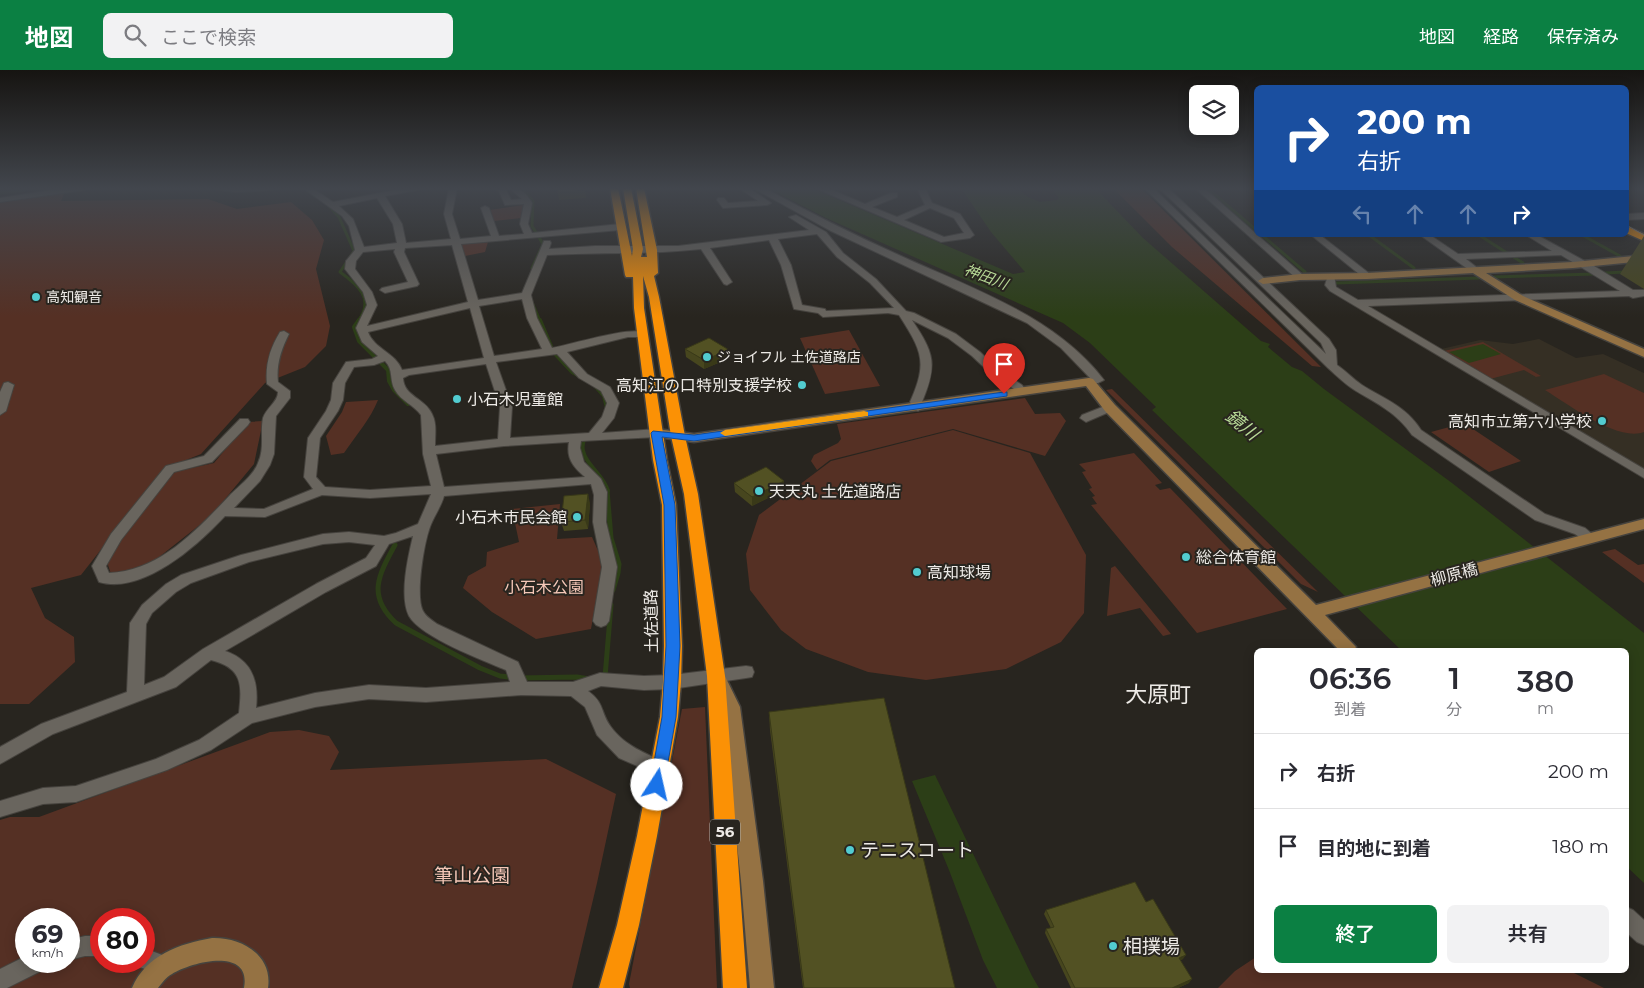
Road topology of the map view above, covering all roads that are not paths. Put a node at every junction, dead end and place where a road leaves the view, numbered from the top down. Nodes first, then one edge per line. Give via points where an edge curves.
1 (353, 231) edge
2 (400, 231) edge
3 (452, 231) edge
4 (493, 231) edge
5 (532, 231) edge
6 (580, 231) edge
7 (621, 231) edge
8 (635, 231) edge
9 (648, 231) edge
10 (817, 231) joint
11 (838, 231) edge
12 (923, 231) edge
13 (967, 231) edge
14 (1192, 231) edge
15 (1209, 231) edge
16 (1630, 231) edge
17 (537, 235) junction
18 (772, 236) junction
19 (1255, 237) edge
20 (1317, 237) edge
21 (1427, 237) edge
22 (1533, 237) edge
23 (496, 238) junction
24 (1644, 238) edge
25 (455, 241) junction
26 (402, 245) junction
27 (704, 246) junction
28 (624, 249) junction
29 (638, 249) junction
30 (360, 250) junction
31 (652, 250) junction
32 (545, 252) junction
33 (1560, 253) junction
34 (1456, 257) junction
35 (1644, 258) edge
36 (1582, 264) junction
37 (1475, 270) junction
38 (727, 276) dead end
39 (1366, 276) junction
40 (1300, 277) junction
41 (1332, 277) junction
42 (1262, 281) junction
43 (385, 290) dead end
44 (1644, 293) edge
45 (1632, 294) junction
46 (526, 295) junction
47 (654, 297) junction
48 (1519, 298) junction
49 (1644, 302) edge
50 (1356, 303) junction
51 (474, 304) junction
52 (638, 308) junction
53 (901, 312) junction
54 (362, 330) junction
55 (284, 334) dead end
56 (642, 334) junction
57 (554, 350) junction
58 (1644, 353) edge
59 (379, 360) junction
60 (490, 360) junction
61 (1332, 366) junction
62 (398, 376) junction
63 (1089, 382) junction
64 (8, 385) dead end
65 (1021, 392) junction
66 (918, 407) junction
67 (1110, 408) junction
68 (0, 411) edge
69 (1086, 418) dead end
70 (244, 422) dead end
71 (656, 433) junction
72 (585, 436) junction
73 (678, 436) junction
74 (504, 442) junction
75 (428, 450) junction
76 (1644, 474) edge
77 (594, 480) junction
78 (321, 491) junction
79 (430, 491) junction
80 (224, 512) junction
81 (1644, 524) edge
82 (423, 527) junction
83 (1590, 538) junction
84 (384, 541) junction
85 (1313, 612) junction
86 (601, 621) dead end
87 (1349, 648) edge
88 (209, 652) junction
89 (746, 672) dead end
90 (716, 676) junction
91 (519, 682) junction
92 (672, 682) junction
93 (575, 688) junction
94 (136, 694) junction
95 (247, 717) junction
96 (0, 756) edge
97 (660, 768) junction
98 (0, 809) edge
99 (1629, 921) edge
100 (1644, 935) edge
101 (155, 962) edge
102 (15, 973) edge
103 (150, 973) edge
104 (0, 980) edge
105 (144, 988) edge
106 (256, 988) edge
107 (611, 988) edge
108 (735, 988) edge
109 (762, 988) edge

1 - 30 street
2 - 26 street
3 - 25 street
4 - 23 street
5 - 17 street
6 - 17 street
7 - 28 highway, 56
8 - 29 highway, 土佐道路 / 56
9 - 31 highway, 56
10 - 18 street
10 - 53 street via 840,255 873,281
11 - 63 street via 1037,324 1065,346 1098,380
12 - 13 street via 944,240 970,235
14 - 61 street
15 - 42 street
16 - 24 highway
17 - 23 street
17 - 32 street via 548,245
18 - 27 street
18 - 53 street via 786,265 798,307 823,314
19 - 40 street
20 - 39 street
21 - 34 street
22 - 33 street
23 - 25 street
25 - 26 street
25 - 51 street
26 - 30 street
26 - 43 street via 399,252 414,284
27 - 31 street
27 - 38 street
28 - 29 street
28 - 32 street
28 - 52 highway, 56
29 - 31 street
29 - 47 highway, 土佐道路 / 56 via 644,259
29 - 52 highway, 土佐道路 / 56
30 - 54 street via 350,269 372,302 362,322
31 - 47 highway, 56
32 - 46 street
33 - 34 street
33 - 36 street
34 - 37 street
35 - 36 street
36 - 37 street
36 - 45 street
37 - 39 street
37 - 48 street
39 - 41 street
40 - 41 street
40 - 42 street
41 - 50 street via 1331,287
42 - 61 street via 1325,341
44 - 45 street
45 - 48 street
45 - 49 street
46 - 51 street
46 - 57 street via 532,318
47 - 73 highway, 土佐道路 / 56
48 - 50 street
48 - 58 street
50 - 76 street
51 - 54 street
51 - 60 street
52 - 56 highway, 土佐道路 / 56
53 - 65 street via 952,336
53 - 66 street via 924,349 927,368 916,402
54 - 59 street
55 - 80 street via 274,354 271,372 273,384 284,391 284,398 269,419 266,462
56 - 57 street via 628,334
56 - 71 highway, 土佐道路 / 56
57 - 60 street
57 - 72 street via 583,376 606,389 613,403 608,418
59 - 62 street via 394,365
59 - 78 street via 350,364 339,383 337,400 314,438 310,477
60 - 62 street via 406,372
60 - 74 street via 506,407
61 - 83 street via 1359,388 1397,410 1411,422 1416,432 1540,517 1580,531
62 - 75 street via 398,385 404,394 426,412
63 - 65 street
63 - 67 street
64 - 68 street
65 - 66 street
66 - 73 street via 694,438
67 - 69 street
67 - 85 street
70 - 80 street via 208,459 170,469 116,537 99,566 104,578 119,579 164,562
71 - 72 street
71 - 73 street
71 - 92 highway, 土佐道路 / 56 via 669,505
72 - 74 street
72 - 77 street via 573,448 576,460
73 - 90 highway, 土佐道路 / 56 via 691,494
74 - 75 street
75 - 79 street
77 - 79 street
77 - 86 street via 600,489 599,516 610,562
78 - 79 street via 341,494
78 - 80 street via 265,513
79 - 82 street
81 - 83 street, 柳原橋
82 - 84 street
82 - 91 street via 415,555 413,605 416,616 439,631 512,666
83 - 85 street, 柳原橋
84 - 88 street via 371,562
84 - 94 street via 349,536 323,539 246,558 186,579 148,609 138,624
85 - 87 street
88 - 94 street via 170,682
88 - 95 street via 225,656 244,670 250,688
89 - 90 street
90 - 92 street
90 - 108 highway, 土佐道路 / 56
90 - 109 street via 731,707
91 - 93 street
91 - 95 street via 426,695 369,692 315,700
92 - 93 street via 600,679
92 - 97 highway, 土佐道路 / 56
93 - 97 street via 592,703 603,730 625,753
94 - 96 street via 47,729
95 - 98 street via 205,745 161,765 76,794 43,796
97 - 107 highway, 土佐道路 / 56 via 628,925
99 - 100 street
101 - 106 street via 201,951 237,950 248,958 255,972
102 - 104 street
103 - 105 street

